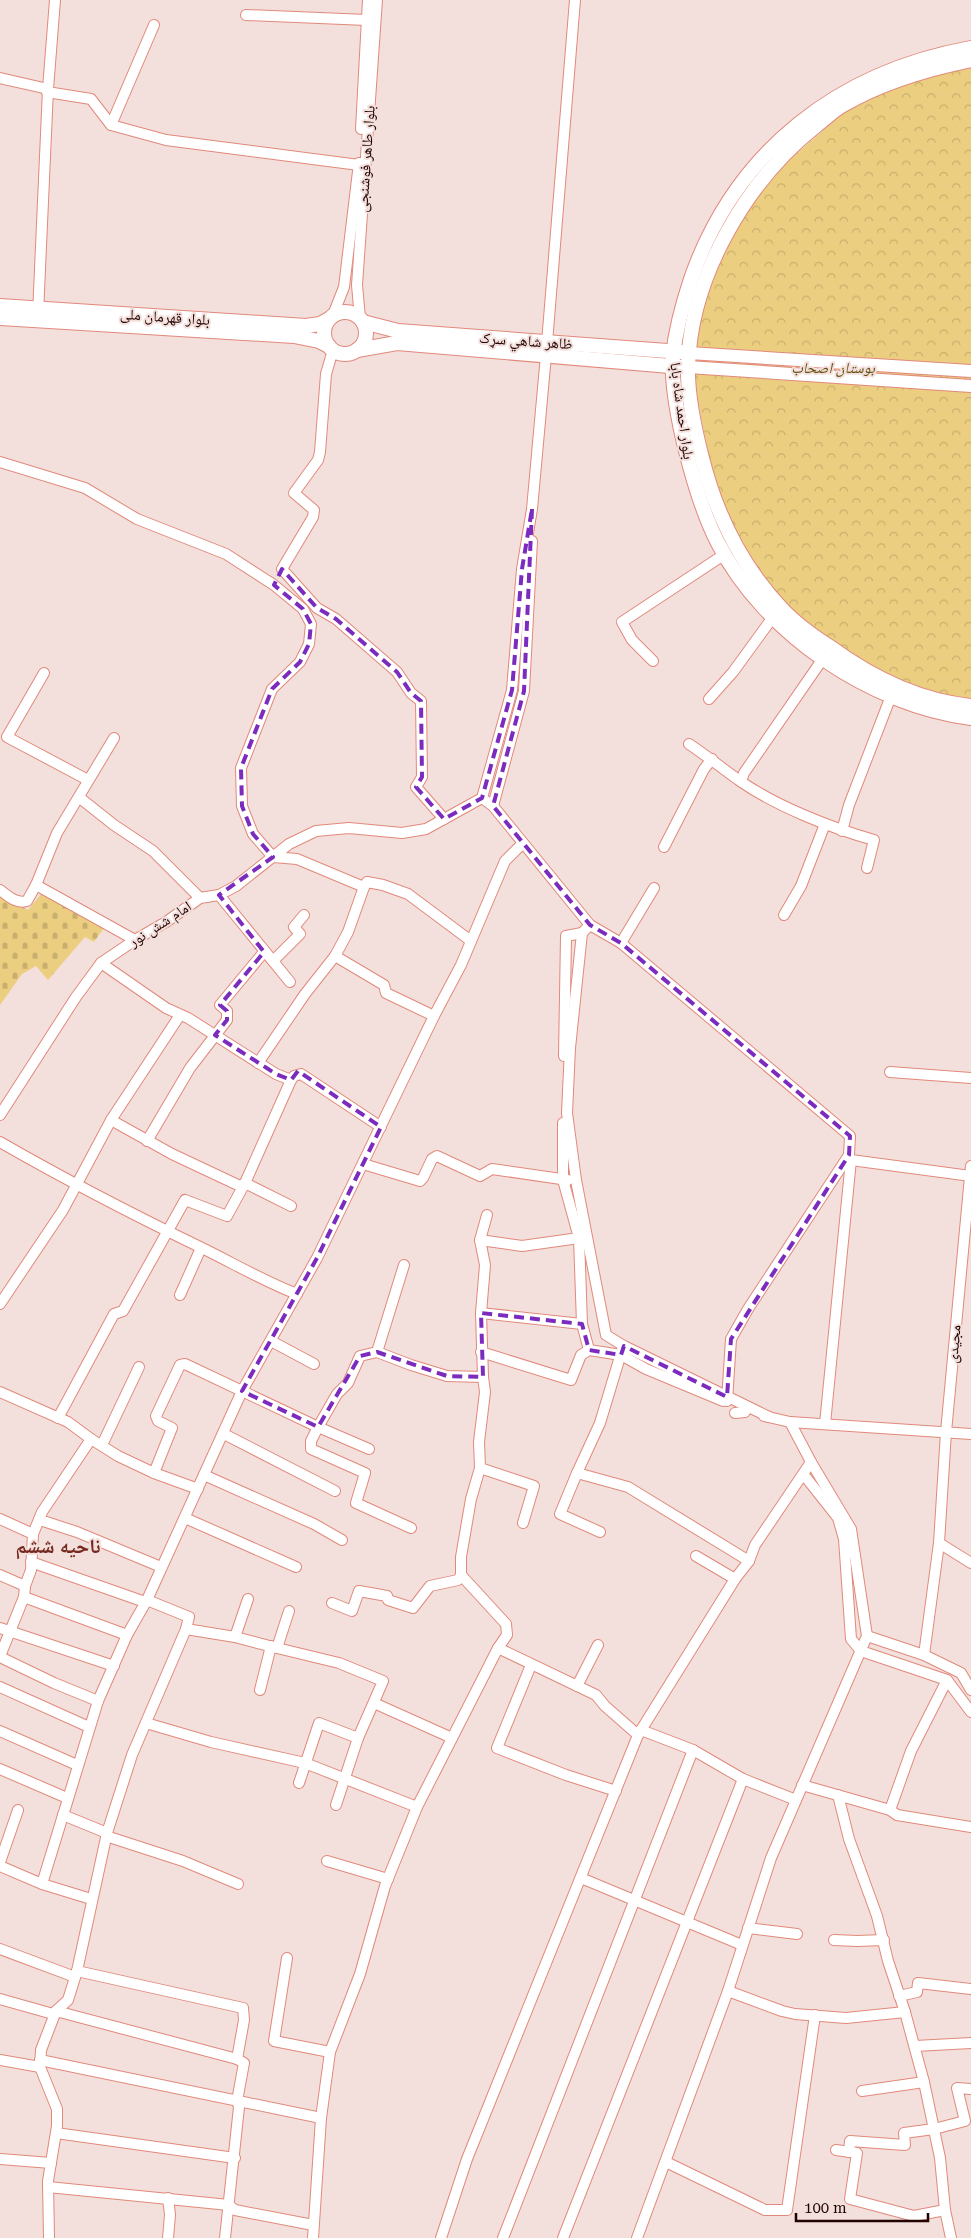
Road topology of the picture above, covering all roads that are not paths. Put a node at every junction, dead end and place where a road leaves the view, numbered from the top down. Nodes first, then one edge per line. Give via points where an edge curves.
1 (55, 0) edge
2 (368, 0) edge
3 (377, 0) edge
4 (574, 0) edge
5 (246, 15) dead end
6 (367, 20) junction
7 (154, 25) dead end
8 (971, 48) edge
9 (971, 60) edge
10 (0, 78) edge
11 (48, 91) junction
12 (111, 125) junction
13 (359, 165) junction
14 (0, 306) edge
15 (38, 315) junction
16 (331, 317) junction
17 (0, 318) edge
18 (362, 320) junction
19 (331, 348) junction
20 (547, 349) junction
21 (357, 350) junction
22 (689, 353) junction
23 (673, 358) junction
24 (688, 367) junction
25 (971, 371) edge
26 (971, 386) edge
27 (0, 462) edge
28 (532, 509) junction
29 (724, 554) junction
30 (282, 569) junction
31 (274, 585) junction
32 (773, 617) junction
33 (822, 660) junction
34 (653, 661) dead end
35 (44, 673) dead end
36 (891, 696) junction
37 (709, 699) dead end
38 (971, 706) edge
39 (971, 718) edge
40 (114, 738) dead end
41 (689, 744) dead end
42 (712, 759) junction
43 (88, 780) junction
44 (741, 782) junction
45 (80, 798) junction
46 (482, 798) junction
47 (494, 806) junction
48 (444, 819) junction
49 (825, 824) junction
50 (842, 831) junction
51 (524, 843) junction
52 (664, 847) dead end
53 (273, 857) junction
54 (867, 868) dead end
55 (36, 885) junction
56 (364, 887) junction
57 (654, 888) dead end
58 (0, 890) edge
59 (219, 895) junction
60 (200, 898) junction
61 (784, 915) dead end
62 (304, 916) dead end
63 (590, 925) junction
64 (582, 933) junction
65 (135, 940) junction
66 (471, 941) junction
67 (621, 943) junction
68 (264, 952) junction
69 (335, 956) junction
70 (273, 961) junction
71 (101, 963) junction
72 (290, 982) dead end
73 (180, 1015) junction
74 (434, 1016) junction
75 (215, 1035) junction
76 (258, 1063) junction
77 (890, 1072) dead end
78 (971, 1078) edge
79 (291, 1080) junction
80 (0, 1115) edge
81 (111, 1120) junction
82 (381, 1127) junction
83 (147, 1141) junction
84 (0, 1142) edge
85 (850, 1158) junction
86 (362, 1164) junction
87 (971, 1172) edge
88 (562, 1180) junction
89 (576, 1180) junction
90 (245, 1183) junction
91 (78, 1186) junction
92 (291, 1206) dead end
93 (487, 1215) dead end
94 (168, 1232) junction
95 (579, 1238) junction
96 (480, 1240) junction
97 (201, 1248) junction
98 (404, 1266) dead end
99 (297, 1294) junction
100 (180, 1295) dead end
101 (0, 1304) edge
102 (481, 1313) junction
103 (582, 1324) junction
104 (271, 1341) junction
105 (589, 1350) junction
106 (622, 1350) junction
107 (377, 1352) junction
108 (481, 1352) junction
109 (314, 1364) dead end
110 (139, 1367) dead end
111 (483, 1377) junction
112 (0, 1392) edge
113 (242, 1392) junction
114 (727, 1399) junction
115 (769, 1417) junction
116 (58, 1418) junction
117 (790, 1422) junction
118 (825, 1424) junction
119 (318, 1427) junction
120 (946, 1432) junction
121 (224, 1434) junction
122 (971, 1434) edge
123 (91, 1439) junction
124 (102, 1445) junction
125 (369, 1450) dead end
126 (811, 1462) junction
127 (480, 1468) junction
128 (154, 1473) junction
129 (577, 1473) junction
130 (204, 1475) junction
131 (804, 1475) junction
132 (198, 1489) junction
133 (336, 1491) dead end
134 (185, 1518) junction
135 (0, 1520) edge
136 (40, 1520) junction
137 (523, 1523) dead end
138 (411, 1528) dead end
139 (600, 1532) dead end
140 (33, 1534) junction
141 (342, 1540) dead end
142 (939, 1543) junction
143 (696, 1556) dead end
144 (749, 1561) junction
145 (31, 1562) junction
146 (971, 1563) edge
147 (162, 1567) junction
148 (296, 1567) dead end
149 (0, 1575) edge
150 (461, 1575) junction
151 (734, 1579) junction
152 (25, 1586) junction
153 (24, 1597) junction
154 (248, 1599) dead end
155 (146, 1601) junction
156 (332, 1603) dead end
157 (289, 1611) dead end
158 (186, 1629) junction
159 (5, 1630) edge
160 (127, 1635) junction
161 (867, 1636) junction
162 (235, 1637) junction
163 (598, 1645) dead end
164 (274, 1646) junction
165 (498, 1648) junction
166 (861, 1650) junction
167 (924, 1654) junction
168 (0, 1657) edge
169 (531, 1665) junction
170 (114, 1666) junction
171 (966, 1673) edge
172 (946, 1680) junction
173 (578, 1686) junction
174 (0, 1687) edge
175 (260, 1690) dead end
176 (971, 1690) edge
177 (98, 1701) junction
178 (374, 1703) junction
179 (971, 1712) edge
180 (146, 1722) junction
181 (89, 1727) junction
182 (0, 1731) edge
183 (640, 1733) junction
184 (358, 1738) junction
185 (452, 1738) junction
186 (692, 1750) junction
187 (305, 1763) junction
188 (78, 1765) junction
189 (0, 1769) edge
190 (345, 1778) junction
191 (743, 1779) junction
192 (298, 1783) dead end
193 (802, 1785) junction
194 (616, 1791) junction
195 (838, 1795) junction
196 (67, 1798) junction
197 (796, 1800) junction
198 (336, 1805) dead end
199 (417, 1807) junction
200 (18, 1810) dead end
201 (890, 1810) junction
202 (63, 1815) junction
203 (971, 1827) edge
204 (106, 1834) junction
205 (327, 1861) dead end
206 (0, 1864) edge
207 (581, 1878) junction
208 (388, 1879) junction
209 (42, 1884) junction
210 (238, 1884) dead end
211 (91, 1899) junction
212 (636, 1900) junction
213 (688, 1921) junction
214 (748, 1928) junction
215 (797, 1934) dead end
216 (834, 1940) dead end
217 (884, 1940) junction
218 (742, 1945) junction
219 (0, 1949) edge
220 (287, 1958) dead end
221 (76, 1974) junction
222 (971, 1989) edge
223 (728, 1991) junction
224 (899, 1996) junction
225 (0, 1999) edge
226 (56, 2011) junction
227 (905, 2012) junction
228 (815, 2015) junction
229 (971, 2043) edge
230 (915, 2046) junction
231 (330, 2052) junction
232 (237, 2059) junction
233 (0, 2060) edge
234 (40, 2064) junction
235 (924, 2082) junction
236 (971, 2089) edge
237 (862, 2091) dead end
238 (237, 2101) junction
239 (321, 2118) junction
240 (934, 2129) junction
241 (56, 2133) junction
242 (836, 2150) dead end
243 (849, 2152) junction
244 (235, 2158) junction
245 (0, 2159) edge
246 (666, 2162) junction
247 (51, 2163) junction
248 (48, 2187) junction
249 (168, 2198) junction
250 (229, 2205) junction
251 (945, 2210) junction
252 (313, 2225) junction
253 (52, 2238) edge
254 (168, 2238) edge
255 (225, 2238) edge
256 (313, 2238) edge
257 (441, 2238) edge
258 (503, 2238) edge
259 (563, 2238) edge
260 (637, 2238) edge
261 (951, 2238) edge

1 - 11 street
2 - 6 street, بلوار طاهر فوشنجی
3 - 18 street, بلوار طاهر فوشنجی via 357,285
4 - 20 street
5 - 6 street
6 - 13 street, بلوار طاهر فوشنجی
7 - 12 street
8 - 23 highway, بلوار احمد شاه بابا via 933,56 872,78 797,124 771,148 723,210 701,251 684,300
9 - 22 highway, بلوار احمد شاه بابا via 891,82 842,105 772,165 746,200 721,245 694,318
10 - 11 street
11 - 12 street via 91,99
11 - 15 street
12 - 13 street via 166,140
13 - 16 street, بلوار طاهر فوشنجی via 344,287
14 - 15 highway, بلوار قهرمان ملی
15 - 16 highway, بلوار قهرمان ملی via 306,326 320,324
15 - 17 highway, بلوار قهرمان ملی
15 - 19 highway, بلوار قهرمان ملی via 294,336 319,341
16 - 18 highway via 350,312
16 - 19 highway via 324,332
18 - 20 highway, ظاهر شاهي سړک via 398,331
18 - 21 highway via 365,340
19 - 21 highway via 344,354
19 - 30 street via 318,460 294,493 314,510 313,517
20 - 21 highway, ظاهر شاهي سړک via 397,343
20 - 23 highway, ظاهر شاهي سړک
20 - 28 street
22 - 23 highway, ظاهر شاهي سړک
22 - 24 highway, بلوار احمد شاه بابا
22 - 25 main road
23 - 24 highway
23 - 29 highway, بلوار احمد شاه بابا via 682,433 698,497
24 - 26 main road
24 - 38 highway, بلوار احمد شاه بابا via 696,431 711,492 732,539 758,580 783,610 806,630 868,672 922,695
27 - 31 street via 85,488 137,519 226,554
28 - 46 street via 522,569 512,690
28 - 47 street via 532,569 524,691
29 - 32 highway, بلوار احمد شاه بابا via 747,588
29 - 34 street via 622,622 632,640
30 - 31 street
30 - 48 street via 317,608 336,619 397,672 410,693 421,701 422,777 416,787
31 - 53 street via 304,609 311,624 309,644 300,662 272,689 241,768 242,806 253,834
32 - 33 highway, بلوار احمد شاه بابا
32 - 37 street
33 - 36 highway, بلوار احمد شاه بابا
33 - 44 street
35 - 43 street via 7,737
36 - 39 highway, بلوار احمد شاه بابا
36 - 50 street
40 - 43 street
41 - 42 street
42 - 44 street
42 - 52 street
43 - 45 street
44 - 49 street
45 - 55 street via 57,833
45 - 60 street via 153,851
46 - 47 street
46 - 48 street, امام شش نور
47 - 51 street
48 - 53 street, امام شش نور via 426,829 402,833 349,828 316,830 289,844
49 - 50 street
49 - 61 street via 801,886
50 - 54 street via 874,840
51 - 63 street
51 - 66 street via 505,861
53 - 56 street via 297,859
53 - 59 street, امام شش نور
55 - 58 street via 27,902 22,903
55 - 65 street
56 - 66 street via 367,882 408,894
56 - 69 street via 348,932
57 - 67 street
59 - 60 street, امام شش نور
59 - 68 street
60 - 65 street, امام شش نور
62 - 70 street via 294,927 300,934
63 - 64 street
63 - 67 street
64 - 88 street via 566,936
64 - 89 street via 567,1113
65 - 71 street, امام شش نور
66 - 74 street
67 - 85 street via 850,1136
68 - 70 street
68 - 75 street via 220,1005 227,1011 226,1020
69 - 74 street via 384,985 386,993
69 - 76 street
70 - 72 street
71 - 73 street
71 - 80 street, امام شش نور
73 - 75 street
73 - 81 street
74 - 82 street
75 - 76 street
75 - 83 street via 190,1068
76 - 79 street
77 - 78 street
79 - 82 street via 301,1074
79 - 90 street
81 - 83 street
81 - 91 street via 83,1169
82 - 86 street
83 - 90 street via 240,1186
84 - 91 street
85 - 87 street
85 - 114 street via 731,1339
85 - 118 street
86 - 88 street via 420,1181 432,1159 438,1156 480,1176 492,1170
86 - 99 street
87 - 120 street, مجیدی
88 - 89 street
88 - 95 street
89 - 106 street via 606,1335
90 - 92 street
90 - 94 street via 227,1216 186,1200
91 - 94 street
91 - 101 street
93 - 96 street
94 - 97 street
94 - 116 street via 123,1311 114,1314
95 - 96 street via 522,1246
95 - 103 street
96 - 102 street via 485,1265
97 - 99 street
97 - 100 street
98 - 107 street
99 - 104 street
102 - 103 street
102 - 108 street
103 - 105 street
104 - 109 street
104 - 113 street
105 - 106 street
105 - 108 street via 581,1356 571,1380
106 - 114 street via 646,1369
106 - 129 street via 600,1422
107 - 111 street via 447,1376
107 - 119 street via 360,1356 348,1383 337,1394
108 - 111 street
110 - 124 street
111 - 127 street
112 - 116 street
113 - 119 street
113 - 121 street
113 - 128 street via 185,1364 180,1365 156,1416 158,1421 172,1428
114 - 115 street
114 - 115 street via 740,1412
115 - 117 street
116 - 123 street
117 - 118 street
117 - 126 street
118 - 120 street
119 - 125 street
119 - 138 street via 310,1449 365,1473 356,1503
120 - 122 street
120 - 142 street, مجیدی
121 - 130 street
121 - 133 street
123 - 124 street
123 - 136 street via 42,1512
124 - 128 street
126 - 131 street
126 - 161 street via 851,1529
127 - 137 street via 534,1486
127 - 150 street via 471,1499
128 - 132 street
129 - 139 street via 560,1514
129 - 144 street via 628,1487
130 - 132 street
130 - 141 street via 314,1524
131 - 144 street via 755,1545
131 - 166 street via 838,1518 844,1538 851,1639
132 - 134 street
134 - 147 street
134 - 148 street
135 - 140 street
136 - 140 street
136 - 147 street
140 - 145 street
142 - 146 street
142 - 167 street, مجیدی
143 - 151 street
144 - 151 street
145 - 152 street
145 - 155 street
147 - 155 street
149 - 152 street
150 - 156 street via 458,1580 430,1586 413,1608 388,1600 387,1596 359,1591 352,1611
150 - 165 street via 506,1624 507,1635
151 - 183 street
152 - 153 street
153 - 159 street
153 - 160 street
154 - 162 street
155 - 158 street via 189,1617
155 - 160 street
157 - 164 street
158 - 162 street
158 - 180 street
159 - 168 street
159 - 170 street
160 - 170 street
161 - 166 street
161 - 167 street
162 - 164 street
163 - 173 street
164 - 175 street
164 - 178 street via 339,1663 383,1681
165 - 169 street
165 - 185 street
166 - 172 street
166 - 193 street
167 - 171 street
168 - 177 street
169 - 173 street
169 - 194 street via 496,1748
170 - 177 street
171 - 176 street
172 - 179 street
172 - 201 street via 911,1751
173 - 183 street via 596,1695
174 - 181 street
177 - 181 street
178 - 184 street
178 - 185 street
180 - 187 street via 211,1742
180 - 204 street
181 - 188 street
182 - 188 street
183 - 186 street
183 - 194 street
184 - 187 street via 319,1723
184 - 190 street
185 - 199 street
186 - 191 street
186 - 212 street
187 - 190 street
187 - 192 street
188 - 196 street
189 - 196 street
190 - 198 street
190 - 199 street
191 - 197 street
191 - 213 street
193 - 195 street
193 - 197 street
194 - 207 street
195 - 201 street
195 - 217 street via 849,1839
196 - 202 street
197 - 214 street via 771,1858
199 - 208 street
200 - 206 street
201 - 203 street via 897,1815
202 - 204 street
202 - 209 street
204 - 210 street
204 - 211 street
205 - 208 street
206 - 209 street
207 - 212 street
207 - 257 street via 467,2159
208 - 231 street via 360,1974
209 - 211 street
211 - 221 street
212 - 213 street
212 - 258 street
213 - 218 street
213 - 259 street
214 - 215 street
214 - 218 street
216 - 217 street
217 - 224 street
218 - 223 street
219 - 221 street
220 - 231 street via 274,2041
221 - 226 street via 68,2000
221 - 232 street via 243,2008
222 - 224 street via 918,1983 917,1992
223 - 228 street via 782,2011
223 - 246 street
224 - 227 street
225 - 226 street via 53,2014
226 - 232 street
226 - 234 street via 41,2050
227 - 228 street via 846,2018
227 - 230 street
228 - 246 street via 787,2210 765,2210
229 - 230 street
230 - 235 street
231 - 239 street
232 - 238 street via 244,2063
233 - 234 street
234 - 238 street
234 - 241 street via 56,2109
235 - 237 street
235 - 240 street
236 - 240 street via 956,2088 965,2121
238 - 239 street
238 - 244 street
239 - 252 street
240 - 243 street via 904,2133 905,2145 850,2141
240 - 251 street
241 - 244 street
241 - 247 street
242 - 243 street
243 - 251 street via 857,2153 850,2199 914,2216
244 - 250 street
245 - 247 street
246 - 260 street
247 - 248 street
248 - 249 street
248 - 253 street
249 - 250 street
249 - 254 street
250 - 252 street via 235,2210
250 - 255 street
251 - 261 street
252 - 256 street

